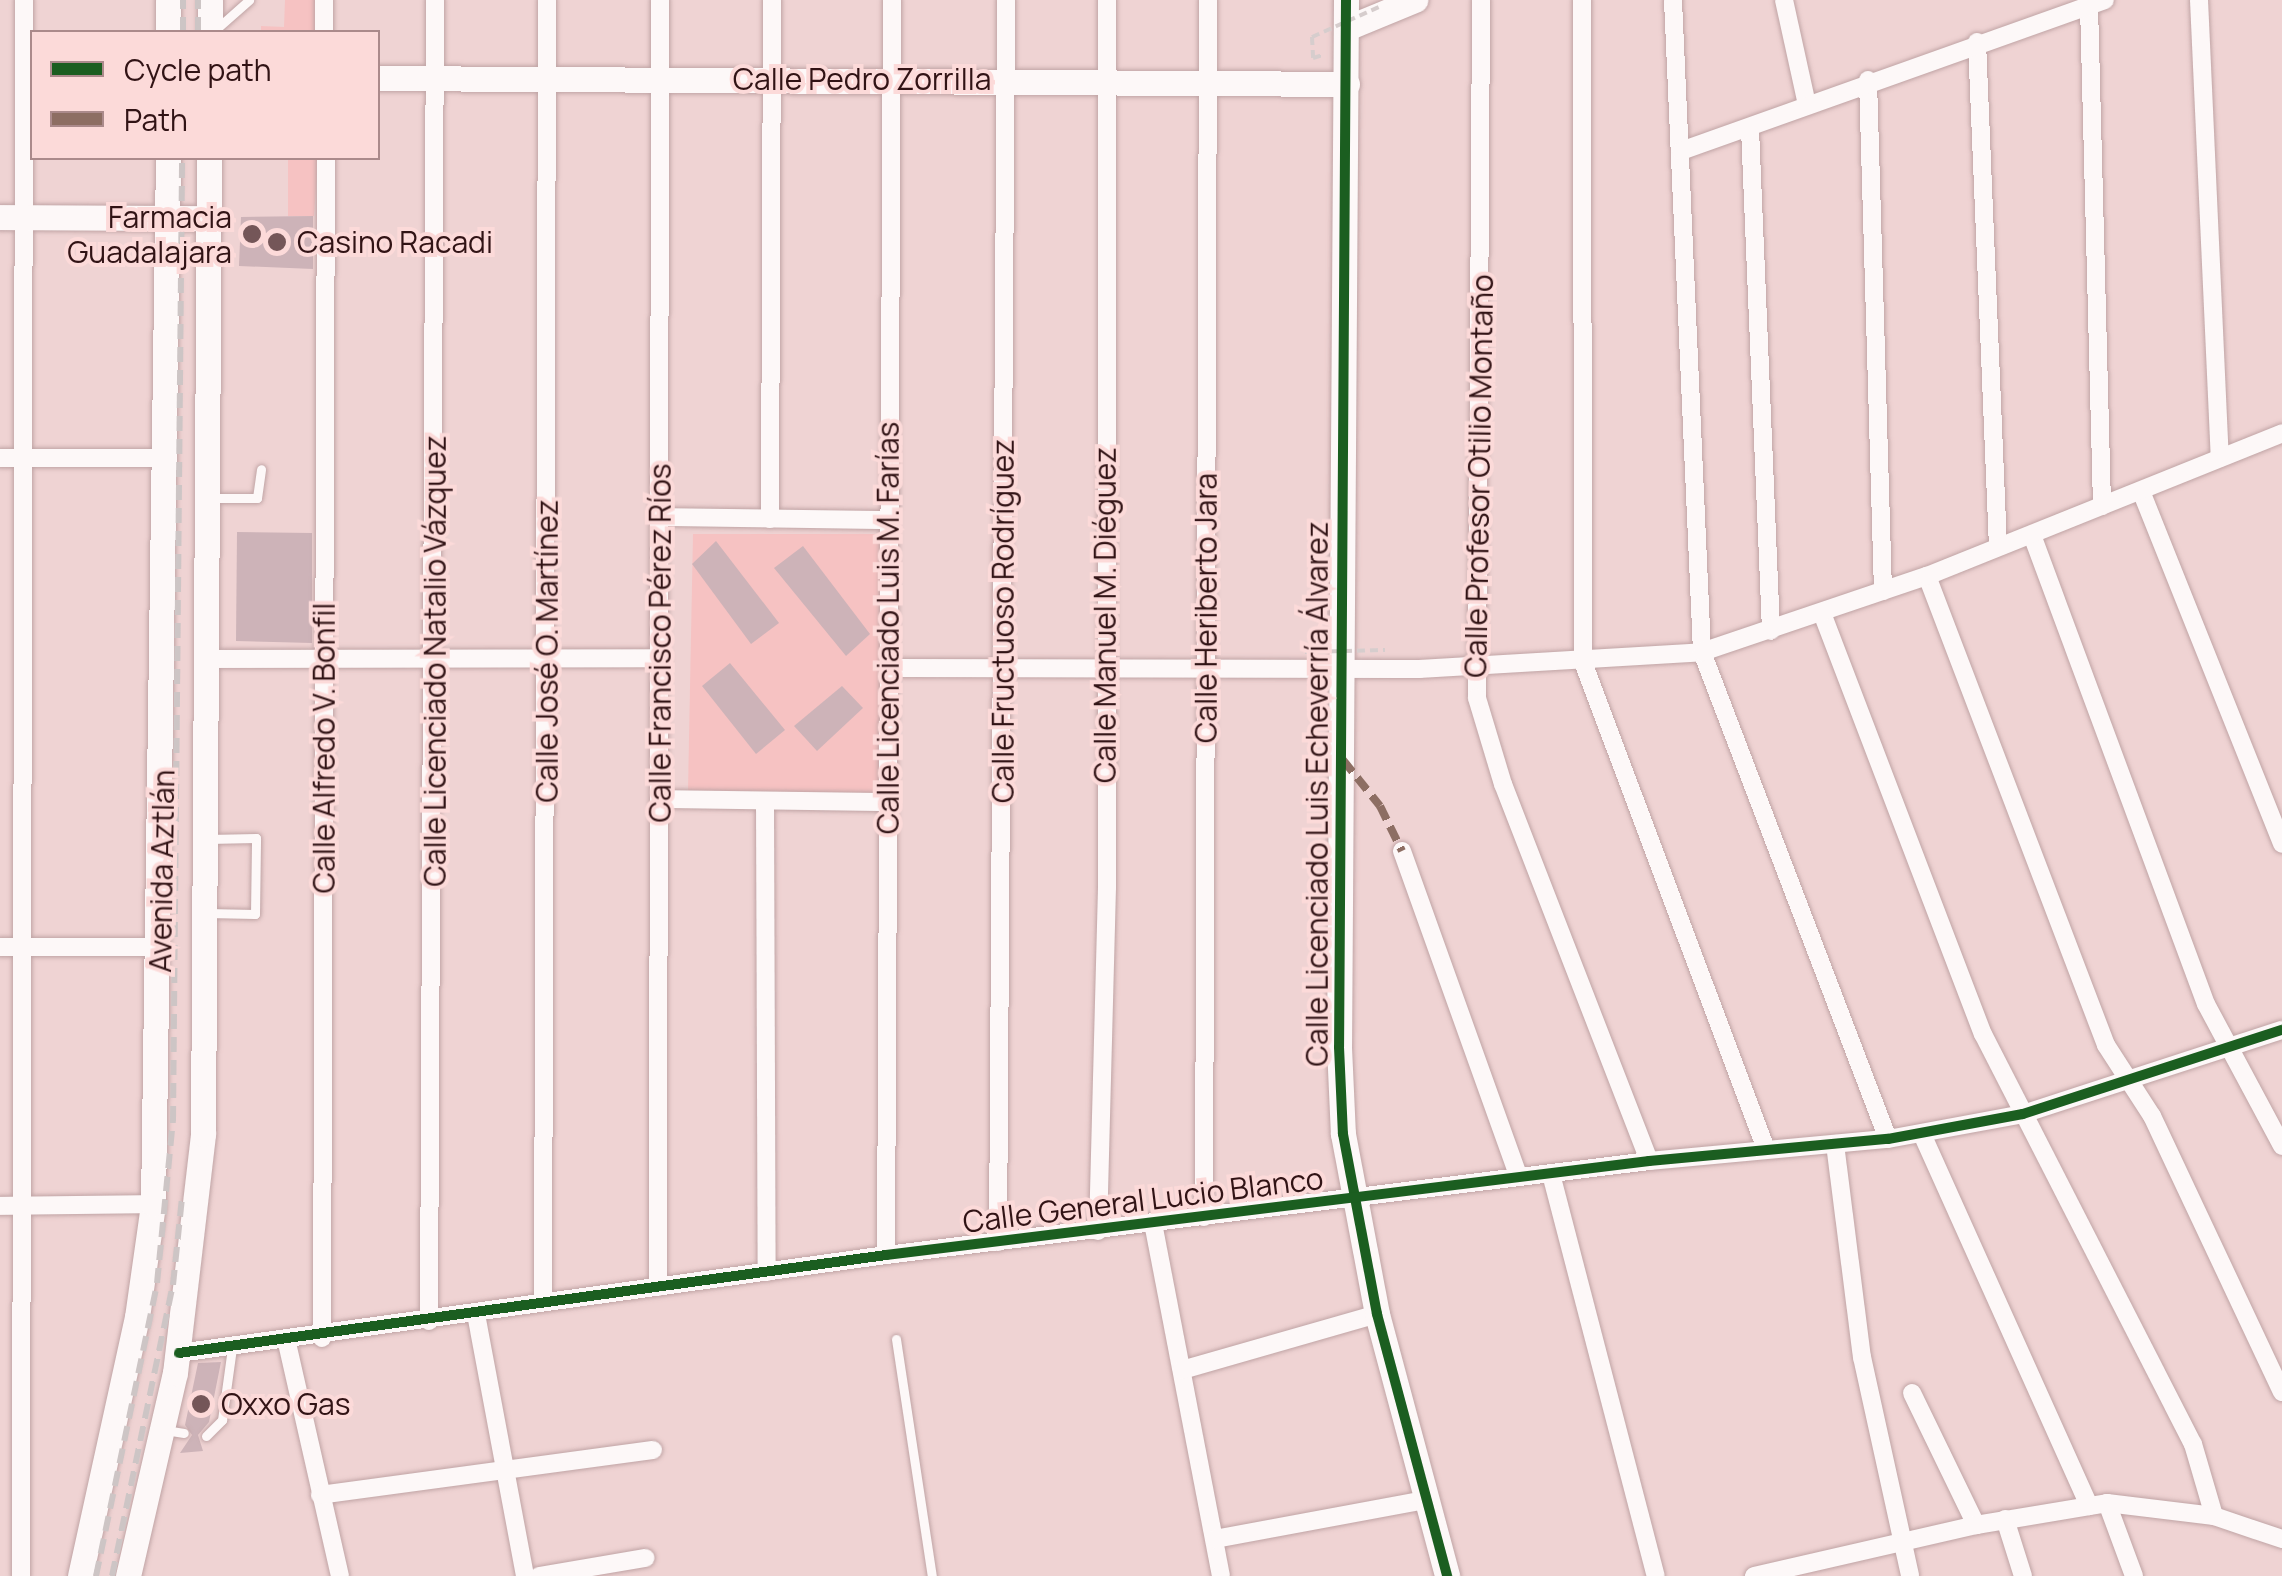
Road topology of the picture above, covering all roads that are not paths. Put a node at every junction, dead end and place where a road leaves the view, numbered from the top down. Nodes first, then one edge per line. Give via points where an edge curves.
1 (24, 0) edge
2 (168, 0) edge
3 (210, 0) edge
4 (249, 0) edge
5 (324, 0) edge
6 (436, 0) edge
7 (547, 0) edge
8 (660, 0) edge
9 (772, 0) edge
10 (892, 0) edge
11 (1006, 0) edge
12 (1107, 0) edge
13 (1208, 0) edge
14 (1346, 0) edge
15 (1415, 0) edge
16 (1481, 0) edge
17 (1582, 0) edge
18 (1674, 0) edge
19 (1784, 0) edge
20 (2199, 0) edge
21 (2097, 3) edge
22 (1347, 28) junction
23 (168, 30) edge
24 (211, 30) edge
25 (213, 30) edge
26 (324, 30) edge
27 (1977, 42) junction
28 (380, 78) edge
29 (660, 78) junction
30 (435, 79) junction
31 (548, 79) junction
32 (772, 80) junction
33 (891, 80) junction
34 (1006, 80) junction
35 (1868, 80) junction
36 (1106, 81) junction
37 (1208, 83) junction
38 (1346, 84) junction
39 (1807, 105) junction
40 (1750, 129) junction
41 (1681, 150) junction
42 (168, 160) edge
43 (209, 160) edge
44 (326, 160) edge
45 (11, 217) edge
46 (208, 218) junction
47 (168, 219) junction
48 (2282, 434) edge
49 (0, 458) edge
50 (21, 458) junction
51 (168, 458) junction
52 (2220, 458) junction
53 (261, 469) dead end
54 (2141, 490) junction
55 (208, 498) junction
56 (2102, 506) junction
57 (662, 517) junction
58 (770, 519) junction
59 (888, 520) junction
60 (2032, 535) junction
61 (1998, 548) junction
62 (1927, 576) junction
63 (1883, 591) junction
64 (1822, 613) junction
65 (1770, 631) junction
66 (1702, 652) junction
67 (661, 658) junction
68 (207, 659) junction
69 (322, 660) junction
70 (548, 660) junction
71 (437, 662) junction
72 (1583, 662) junction
73 (1003, 666) junction
74 (1105, 666) junction
75 (1474, 666) junction
76 (1205, 667) junction
77 (891, 668) junction
78 (1342, 669) junction
79 (660, 799) junction
80 (765, 801) junction
81 (888, 802) junction
82 (208, 839) junction
83 (2282, 844) edge
84 (1402, 851) dead end
85 (208, 913) junction
86 (0, 947) edge
87 (25, 947) junction
88 (160, 947) junction
89 (2282, 1030) edge
90 (2232, 1046) junction
91 (2126, 1078) junction
92 (2024, 1114) junction
93 (1922, 1134) junction
94 (1888, 1140) junction
95 (1835, 1144) junction
96 (2282, 1146) edge
97 (1766, 1149) junction
98 (1648, 1161) junction
99 (1551, 1174) junction
100 (1518, 1178) junction
101 (1352, 1200) junction
102 (153, 1204) junction
103 (0, 1206) edge
104 (22, 1206) junction
105 (1204, 1217) junction
106 (1153, 1223) junction
107 (1098, 1231) junction
108 (998, 1242) junction
109 (886, 1255) junction
110 (767, 1272) junction
111 (658, 1287) junction
112 (542, 1302) junction
113 (476, 1314) junction
114 (1377, 1314) junction
115 (429, 1321) junction
116 (322, 1338) junction
117 (896, 1339) dead end
118 (287, 1342) junction
119 (232, 1348) junction
120 (183, 1367) junction
121 (1182, 1370) junction
122 (2282, 1392) edge
123 (1912, 1393) dead end
124 (206, 1436) dead end
125 (653, 1450) dead end
126 (507, 1469) junction
127 (320, 1495) junction
128 (1426, 1500) junction
129 (2098, 1504) junction
130 (2214, 1516) junction
131 (2005, 1519) junction
132 (1976, 1525) junction
133 (2282, 1539) edge
134 (1214, 1540) junction
135 (1899, 1541) junction
136 (644, 1558) dead end
137 (1800, 1571) edge
138 (21, 1576) edge
139 (80, 1576) edge
140 (128, 1576) edge
141 (340, 1576) edge
142 (525, 1576) edge
143 (539, 1576) edge
144 (932, 1576) edge
145 (1221, 1576) edge
146 (1447, 1576) edge
147 (1656, 1576) edge
148 (1754, 1576) edge
149 (1910, 1576) edge
150 (2023, 1576) edge
151 (2134, 1576) edge

1 - 45 street
2 - 23 main road
3 - 24 main road
4 - 25 lane
5 - 26 street
6 - 30 street, Calle Licenciado Natalio Vázquez
7 - 31 street, Calle José O. Martínez
8 - 29 street, Calle Francisco Pérez Ríos
9 - 32 street
10 - 33 street, Calle Licenciado Luis M. Farías
11 - 34 street, Calle Fructuoso Rodríguez
12 - 36 street, Calle Manuel M. Diéguez
13 - 37 street, Calle Heriberto Jara
14 - 22 main road, Calle Licenciado Luis Echeverría Álvarez
15 - 22 main road
16 - 75 street, Calle Profesor Otilio Montaño via 1482,596
17 - 72 street
18 - 41 street
19 - 39 street
20 - 52 street
21 - 27 street
21 - 56 street
22 - 38 main road, Calle Licenciado Luis Echeverría Álvarez
27 - 35 street
27 - 61 street
28 - 30 main road, Calle Pedro Zorrilla
29 - 31 main road, Calle Pedro Zorrilla
29 - 32 main road, Calle Pedro Zorrilla
29 - 57 street, Calle Francisco Pérez Ríos
30 - 31 main road, Calle Pedro Zorrilla
30 - 71 street, Calle Licenciado Natalio Vázquez
31 - 70 street, Calle José O. Martínez
32 - 33 main road, Calle Pedro Zorrilla
32 - 58 street
33 - 34 main road, Calle Pedro Zorrilla
33 - 59 street, Calle Licenciado Luis M. Farías
34 - 36 main road, Calle Pedro Zorrilla
34 - 73 street, Calle Fructuoso Rodríguez
35 - 39 street
35 - 63 street
36 - 37 main road, Calle Pedro Zorrilla
36 - 74 street, Calle Manuel M. Diéguez
37 - 38 main road, Calle Pedro Zorrilla
37 - 76 street, Calle Heriberto Jara
38 - 78 main road, Calle Licenciado Luis Echeverría Álvarez
39 - 40 street
40 - 41 street
40 - 65 street
41 - 66 street
42 - 47 main road, Avenida Aztlán
43 - 46 main road, Avenida Aztlán
44 - 69 street, Calle Alfredo V. Bonfil
45 - 47 main road
45 - 50 street
46 - 47 main road
46 - 55 main road, Avenida Aztlán
47 - 51 main road, Avenida Aztlán
48 - 52 street
49 - 50 street
50 - 51 street
50 - 87 street
51 - 88 main road, Avenida Aztlán
52 - 54 street
53 - 55 lane via 257,498
54 - 56 street
54 - 83 street
55 - 68 main road, Avenida Aztlán
56 - 60 street
57 - 58 street
57 - 67 street, Calle Francisco Pérez Ríos
58 - 59 street
59 - 77 street, Calle Licenciado Luis M. Farías
60 - 61 street
60 - 90 street via 2206,1004
61 - 62 street
62 - 63 street
62 - 91 street via 2106,1046
63 - 64 street
64 - 65 street
64 - 92 street via 1954,961
65 - 66 street
66 - 72 street
66 - 94 street
67 - 70 street
67 - 79 street, Calle Francisco Pérez Ríos
68 - 69 street
68 - 82 main road, Avenida Aztlán
69 - 71 street
69 - 116 street, Calle Alfredo V. Bonfil
70 - 71 street
70 - 112 street, Calle José O. Martínez
71 - 115 street, Calle Licenciado Natalio Vázquez
72 - 75 street
72 - 97 street
73 - 74 street
73 - 77 street
73 - 108 street, Calle Fructuoso Rodríguez
74 - 76 street
74 - 107 street, Calle Manuel M. Diéguez
75 - 78 street
75 - 98 street, Calle Profesor Otilio Montaño via 1480,717 1503,784
76 - 78 street
76 - 105 street, Calle Heriberto Jara
77 - 81 street, Calle Licenciado Luis M. Farías
78 - 101 main road, Calle Licenciado Luis Echeverría Álvarez via 1338,1047
79 - 80 street
79 - 111 street, Calle Francisco Pérez Ríos
80 - 81 street
80 - 110 street
81 - 109 street, Calle Licenciado Luis M. Farías
82 - 85 main road, Avenida Aztlán
82 - 85 lane via 256,838 256,914
84 - 100 street
85 - 120 main road, Avenida Aztlán via 203,1134
86 - 87 street
87 - 88 street
87 - 104 street
88 - 102 main road, Avenida Aztlán
89 - 90 street, Calle General Lucio Blanco
90 - 91 street, Calle General Lucio Blanco
90 - 96 street
91 - 92 street, Calle General Lucio Blanco
91 - 122 street via 2152,1116
92 - 93 street, Calle General Lucio Blanco
92 - 130 street via 2193,1444
93 - 94 street, Calle General Lucio Blanco
93 - 129 street
94 - 95 street, Calle General Lucio Blanco
95 - 97 street, Calle General Lucio Blanco
95 - 135 street via 1862,1357
97 - 98 street, Calle General Lucio Blanco
98 - 99 street, Calle General Lucio Blanco
99 - 100 street, Calle General Lucio Blanco
99 - 147 street
100 - 101 street, Calle General Lucio Blanco
101 - 105 street, Calle General Lucio Blanco
101 - 114 main road, Calle Licenciado Luis Echeverría Álvarez
102 - 104 street
102 - 139 main road, Avenida Aztlán via 137,1317
103 - 104 street
104 - 138 street
105 - 106 street, Calle General Lucio Blanco
106 - 107 street, Calle General Lucio Blanco
106 - 121 street
107 - 108 street, Calle General Lucio Blanco
108 - 109 street, Calle General Lucio Blanco
109 - 110 street, Calle General Lucio Blanco
110 - 111 street, Calle General Lucio Blanco
111 - 112 street, Calle General Lucio Blanco
112 - 113 street, Calle General Lucio Blanco
113 - 115 street, Calle General Lucio Blanco
113 - 126 street
114 - 121 street
114 - 128 main road, Calle Licenciado Luis Echeverría Álvarez
115 - 116 street, Calle General Lucio Blanco
116 - 118 street, Calle General Lucio Blanco
117 - 144 lane
118 - 119 street, Calle General Lucio Blanco
118 - 127 street
119 - 120 street, Calle General Lucio Blanco
119 - 124 lane via 221,1424
120 - 140 main road, Avenida Aztlán via 173,1431
121 - 134 street
123 - 132 street
125 - 126 street
126 - 127 street
126 - 142 street
127 - 141 street
128 - 134 street
128 - 146 main road, Calle Licenciado Luis Echeverría Álvarez
129 - 130 street
129 - 131 street
129 - 151 street
130 - 133 street
131 - 132 street
131 - 150 street
132 - 135 street
134 - 145 street
135 - 137 street
135 - 149 street
136 - 143 street
137 - 148 street

